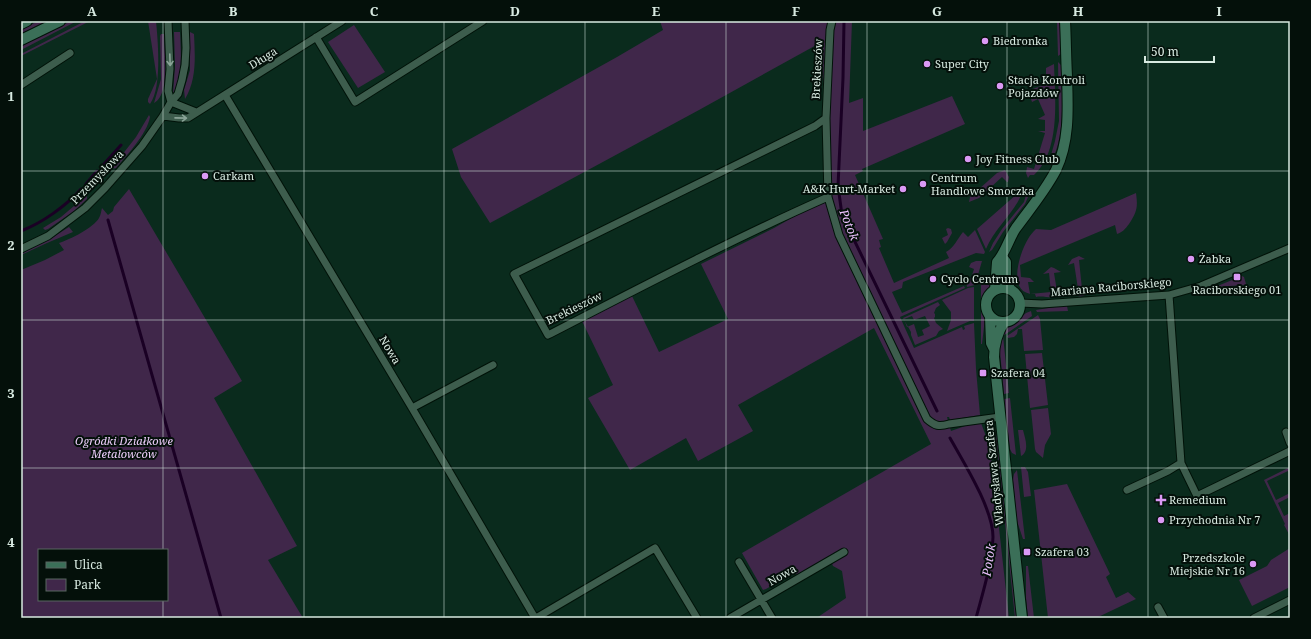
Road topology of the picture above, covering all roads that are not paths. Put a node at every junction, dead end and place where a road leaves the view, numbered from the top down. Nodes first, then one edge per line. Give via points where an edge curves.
1 (27, 21) edge
2 (60, 21) edge
3 (168, 21) edge
4 (185, 21) edge
5 (342, 21) edge
6 (483, 21) edge
7 (832, 21) edge
8 (1065, 21) edge
9 (21, 24) edge
10 (316, 37) junction
11 (21, 40) edge
12 (70, 53) dead end
13 (21, 85) edge
14 (225, 95) junction
15 (171, 102) junction
16 (196, 112) junction
17 (163, 116) junction
18 (826, 118) junction
19 (828, 196) junction
20 (21, 248) edge
21 (1290, 248) edge
22 (1002, 257) junction
23 (1010, 289) junction
24 (995, 290) junction
25 (1169, 295) junction
26 (1020, 303) junction
27 (990, 316) junction
28 (1004, 322) junction
29 (994, 348) junction
30 (492, 365) dead end
31 (412, 408) junction
32 (1000, 417) junction
33 (1286, 432) dead end
34 (1290, 443) edge
35 (1290, 451) edge
36 (1181, 463) junction
37 (1127, 490) dead end
38 (844, 552) dead end
39 (739, 562) dead end
40 (762, 600) junction
41 (1290, 600) edge
42 (1158, 607) dead end
43 (535, 618) edge
44 (697, 618) edge
45 (730, 618) edge
46 (772, 618) edge
47 (1022, 618) edge
48 (1164, 618) edge
49 (1254, 618) edge

1 - 9 street
2 - 11 street
3 -> 15 street via 168,91
4 - 15 street, Przemysłowa via 185,65 178,94
5 - 10 street, Długa
6 - 10 street via 355,102
7 - 18 street, Brekieszów
8 - 22 street via 1068,122 1062,154 1043,192 1013,232
10 - 14 street, Długa
12 - 13 street
14 - 16 street, Długa
14 - 31 street, Nowa
15 - 16 street
15 - 17 street, Przemysłowa
17 -> 16 street, Długa via 188,118
17 - 20 street, Przemysłowa via 142,146 85,208 48,236
18 - 19 street, Brekieszów
18 - 19 street, Brekieszów via 815,126 514,274 548,335
19 - 32 street via 839,235 927,419 934,425 942,426
21 - 25 street, Mariana Raciborskiego via 1201,286
22 - 23 street via 1006,262 1006,278
22 - 24 street via 997,262
23 - 24 street
23 - 26 street via 1017,294
24 - 27 street via 986,302
25 - 26 street, Mariana Raciborskiego via 1042,304
25 - 36 street
26 - 28 street via 1018,314 1010,321
27 - 28 street via 994,320
27 - 29 street, Władysława Szafera via 991,343
28 - 29 street, Władysława Szafera
29 - 32 street, Władysława Szafera
30 - 31 street
31 - 43 street, Nowa
32 - 47 street, Władysława Szafera
33 - 34 street
35 - 36 street via 1197,496
36 - 37 street
38 - 40 street, Nowa
39 - 40 street
40 - 45 street, Nowa
40 - 46 street
41 - 49 street
42 - 48 street
43 - 44 street via 656,548

